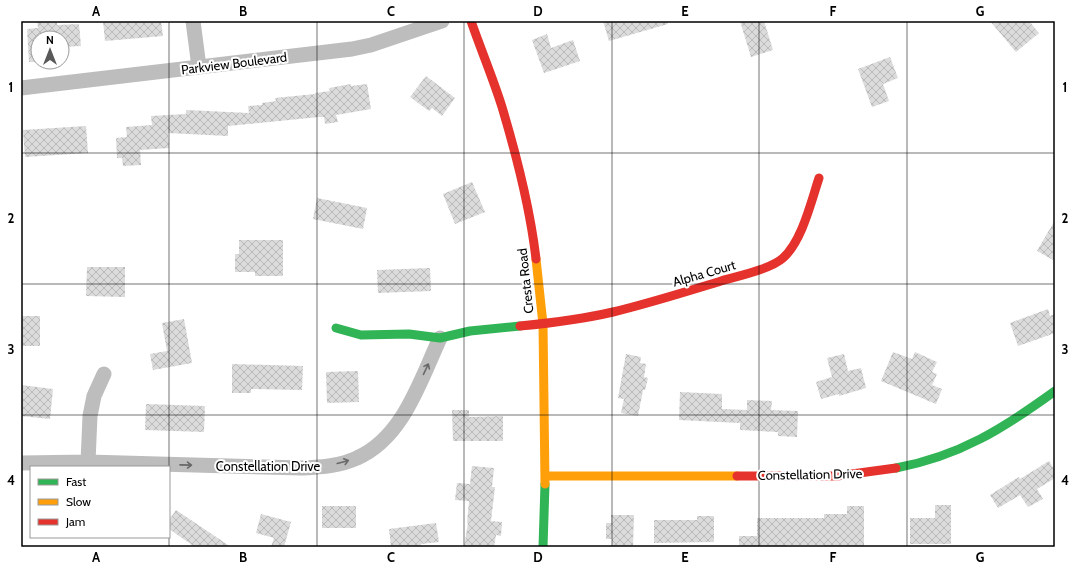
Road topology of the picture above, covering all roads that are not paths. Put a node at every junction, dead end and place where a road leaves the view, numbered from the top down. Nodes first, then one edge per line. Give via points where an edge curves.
1 (193, 21) edge
2 (442, 21) edge
3 (471, 21) edge
4 (199, 67) junction
5 (21, 88) edge
6 (819, 178) dead end
7 (543, 324) junction
8 (336, 328) dead end
9 (440, 338) junction
10 (104, 374) dead end
11 (1055, 392) edge
12 (88, 462) junction
13 (21, 463) edge
14 (545, 476) junction
15 (543, 547) edge

1 - 4 street
2 - 4 street, Parkview Boulevard via 358,47
3 - 7 street, Cresta Road via 502,106 522,178 532,228
4 - 5 street, Parkview Boulevard
6 - 7 street, Alpha Court via 799,236 782,259 755,271 642,304
7 - 9 street via 470,331
7 - 14 street, Cresta Road
8 - 9 street via 361,336 409,334
12 -> 9 street, Constellation Drive via 303,468 327,466 356,458 386,439 396,426 406,411
10 - 12 street via 94,396 90,416
11 - 14 street, Constellation Drive via 971,445 931,461 875,472 837,476
12 - 13 street, Constellation Drive
14 - 15 street, Cresta Road

